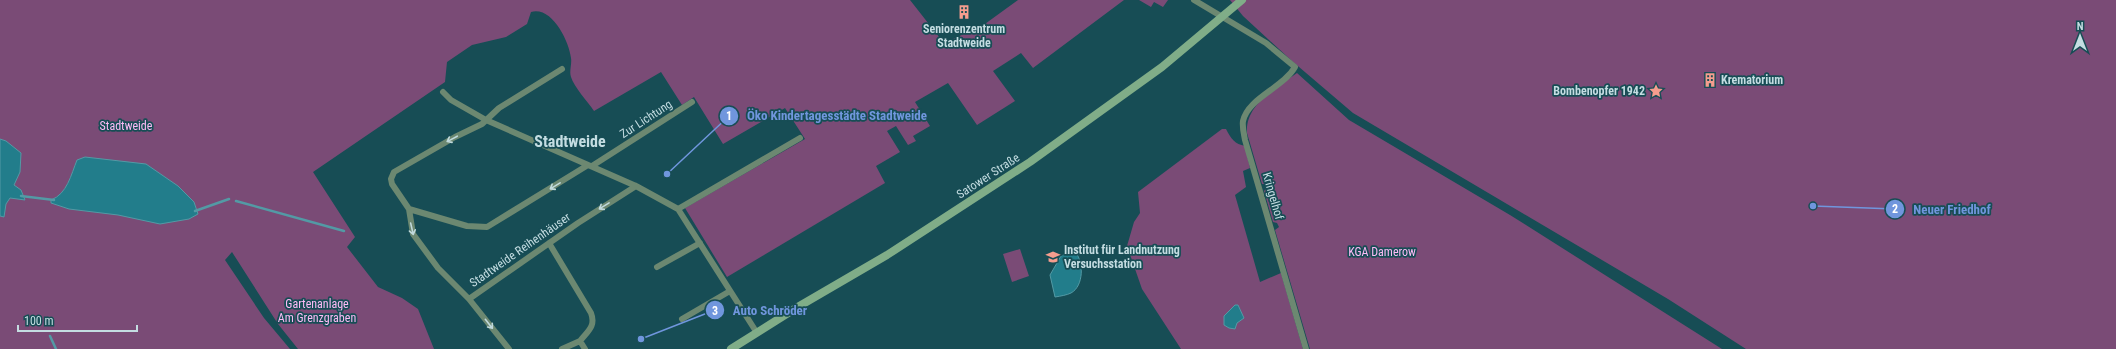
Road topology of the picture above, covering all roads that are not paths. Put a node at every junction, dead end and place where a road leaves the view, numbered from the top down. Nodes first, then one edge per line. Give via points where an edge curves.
1 (1194, 0) edge
2 (1242, 0) edge
3 (1222, 16) junction
4 (562, 69) dead end
5 (443, 92) dead end
6 (692, 102) dead end
7 (486, 120) junction
8 (800, 138) dead end
9 (590, 166) junction
10 (636, 186) junction
11 (409, 209) junction
12 (678, 209) junction
13 (549, 243) junction
14 (700, 243) junction
15 (657, 267) dead end
16 (730, 291) junction
17 (469, 299) junction
18 (682, 319) dead end
19 (757, 333) junction
20 (580, 341) junction
21 (509, 349) edge
22 (562, 349) edge
23 (585, 349) edge
24 (731, 349) edge
25 (1306, 349) edge

1 - 3 street
2 - 3 main road, Satower Straße
3 - 19 main road, Satower Straße via 1162,67 1030,162 887,255
3 - 25 street, Kringelhof via 1266,43 1295,67 1285,81 1254,104 1243,126
4 - 7 street, Stadtweide Reihenhäuser via 499,108
5 - 7 street via 451,100
6 - 9 street, Zur Lichtung
7 - 9 street
7 -> 11 street, Stadtweide Reihenhäuser via 394,172 392,184
8 - 12 street
9 - 10 street
9 -> 11 street via 487,227 467,226
10 - 12 street
10 -> 13 street, Stadtweide Reihenhäuser
11 -> 17 street, Stadtweide Reihenhäuser via 412,234 438,268
12 - 14 street
13 - 17 street, Stadtweide Reihenhäuser
13 - 20 street via 592,313 594,321
14 - 15 street
14 - 16 street
16 - 18 street
16 - 19 street
17 -> 21 street
19 - 24 main road, Satower Straße
20 - 22 street
20 - 23 street

